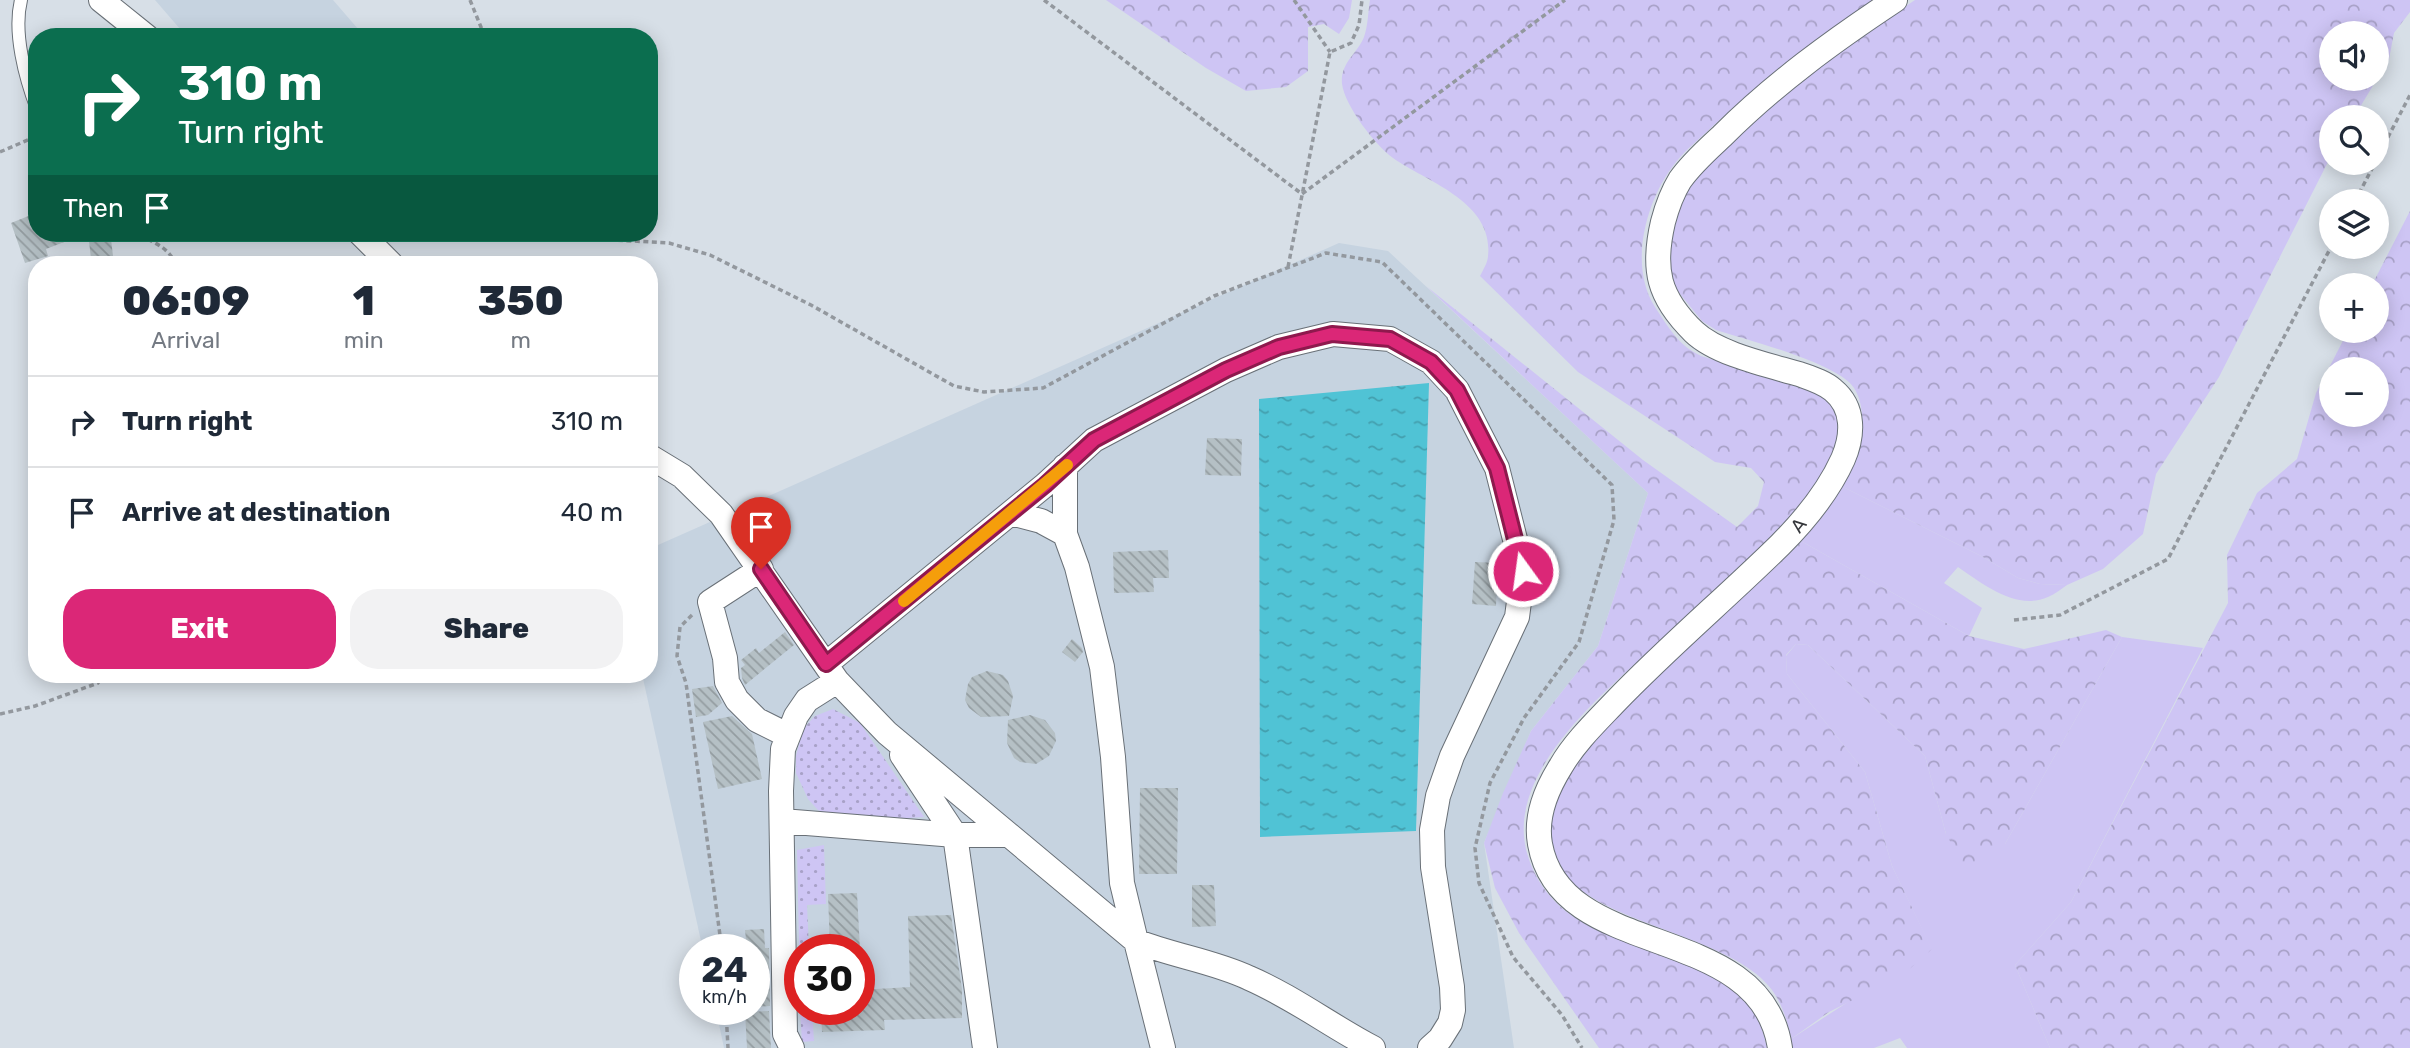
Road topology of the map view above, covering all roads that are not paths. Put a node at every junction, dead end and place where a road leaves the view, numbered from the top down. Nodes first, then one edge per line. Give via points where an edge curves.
1 (21, 0) edge
2 (101, 0) edge
3 (1895, 0) edge
4 (136, 28) edge
5 (28, 73) edge
6 (369, 242) edge
7 (383, 256) edge
8 (658, 461) edge
9 (1065, 466) junction
10 (1011, 513) junction
11 (1065, 534) junction
12 (761, 569) junction
13 (832, 672) junction
14 (887, 733) junction
15 (787, 735) junction
16 (782, 821) junction
17 (955, 835) junction
18 (1009, 835) junction
19 (1136, 941) junction
20 (792, 1048) edge
21 (985, 1048) edge
22 (1163, 1048) edge
23 (1373, 1048) edge
24 (1430, 1048) edge
25 (1780, 1048) edge

1 - 5 lane via 18,34
2 - 4 street
3 - 25 street, A via 1755,102 1689,167 1668,202 1657,249 1662,288 1695,334 1735,354 1833,389 1850,417 1845,455 1825,490 1783,542 1653,662 1583,736 1562,764 1538,817 1544,864 1566,894 1621,927 1701,958 1745,983 1768,1007
6 - 7 street
8 - 12 street via 682,476 721,514
9 - 10 street
9 - 11 street
9 - 24 street via 1094,440 1226,370 1279,347 1332,334 1390,339 1431,362 1457,390 1497,468 1523,571 1517,617 1438,796 1432,830 1433,867 1453,1010 1450,1023
10 - 11 street
10 - 13 street
11 - 19 street via 1102,667 1122,883
12 - 13 street
12 - 15 street via 710,602 727,682 737,700 757,720
13 - 14 street
13 - 15 street via 807,700
14 - 17 street
14 - 18 street
15 - 16 street
16 - 17 street
16 - 20 street via 786,1034
17 - 18 street
17 - 21 street
18 - 19 street
19 - 22 street
19 - 23 street via 1215,963 1252,979

